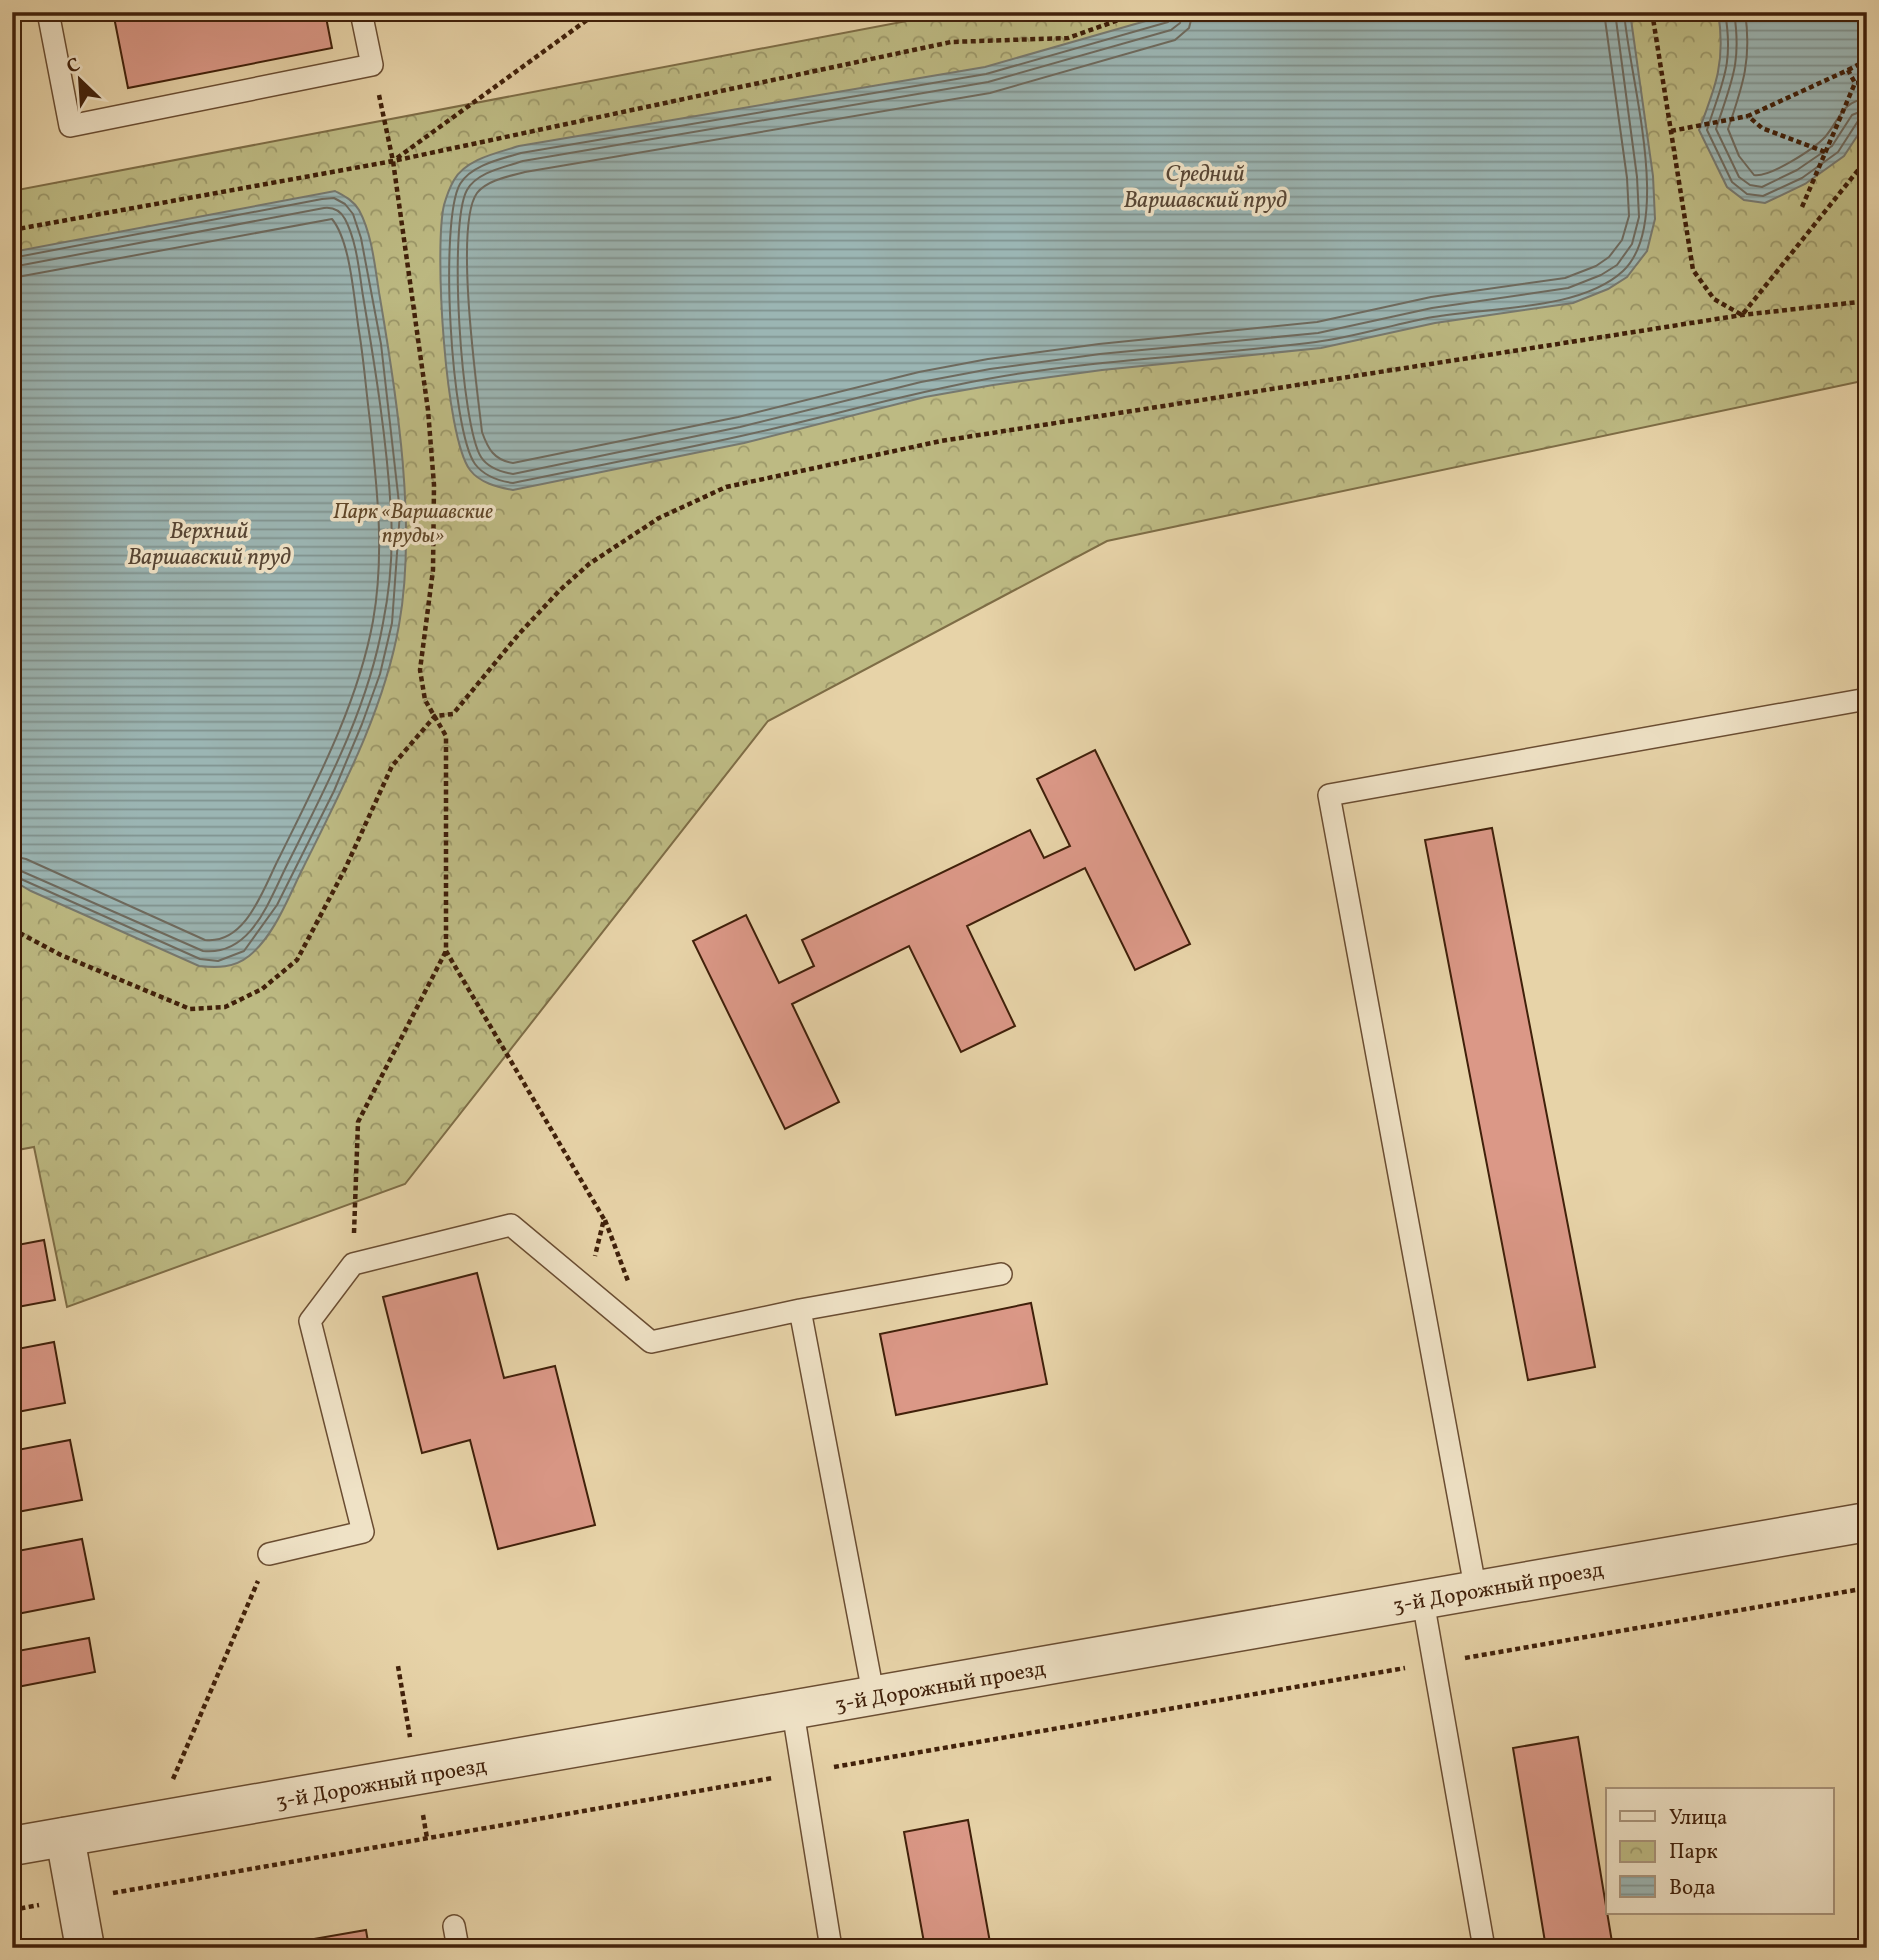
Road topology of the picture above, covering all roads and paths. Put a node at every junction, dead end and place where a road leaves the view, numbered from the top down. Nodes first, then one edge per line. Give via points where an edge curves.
1 (48, 12) edge
2 (361, 12) edge
3 (598, 12) edge
4 (1141, 12) edge
5 (1652, 12) edge
6 (1867, 60) edge
7 (372, 65) junction
8 (1848, 71) junction
9 (1867, 82) edge
10 (1855, 83) junction
11 (1748, 116) junction
12 (1671, 131) junction
13 (1825, 152) junction
14 (1867, 159) edge
15 (393, 161) junction
16 (1802, 207) dead end
17 (12, 230) edge
18 (1867, 301) edge
19 (1742, 315) junction
20 (1867, 699) edge
21 (435, 716) junction
22 (12, 929) edge
23 (446, 951) junction
24 (353, 1264) junction
25 (1001, 1274) dead end
26 (586, 1287) junction
27 (800, 1310) junction
28 (1867, 1522) edge
29 (269, 1554) dead end
30 (1867, 1588) edge
31 (1476, 1592) junction
32 (251, 1596) dead end
33 (1423, 1601) junction
34 (1436, 1663) junction
35 (874, 1698) junction
36 (793, 1712) junction
37 (803, 1773) junction
38 (155, 1822) junction
39 (65, 1838) junction
40 (12, 1846) edge
41 (76, 1899) junction
42 (12, 1910) edge
43 (454, 1926) dead end
44 (85, 1948) edge
45 (458, 1948) edge
46 (831, 1948) edge
47 (1484, 1948) edge

1 - 7 lane via 70,127
2 - 7 lane
3 - 15 path
4 - 15 path via 1068,38 951,42
5 - 12 path
6 - 8 path
7 - 15 path
8 - 10 path
8 - 11 path
9 - 10 path
10 - 13 path
11 - 12 path
11 - 13 path via 1762,128
12 - 19 path via 1693,270 1714,299
13 - 16 path
14 - 19 path
15 - 17 path
15 - 21 path via 429,410 433,570 420,670 425,700
18 - 19 path
19 - 21 path via 941,442 726,487 659,518 589,564 518,635 453,714
20 - 31 lane via 1329,795
21 - 22 path via 391,766 345,869 297,960 262,989 225,1007 190,1009 61,955
21 - 23 path via 446,736
23 - 24 path via 358,1122
23 - 26 path via 604,1219
24 - 26 lane via 511,1225
24 - 29 lane via 310,1321 363,1532
25 - 27 lane
26 - 27 lane via 651,1342
27 - 35 lane
28 - 31 street, 3-й Дорожный проезд
30 - 34 path
31 - 33 street, 3-й Дорожный проезд
32 - 38 path
33 - 34 lane
33 - 35 street, 3-й Дорожный проезд
34 - 37 path
34 - 47 lane
35 - 36 street, 3-й Дорожный проезд
36 - 37 lane
36 - 38 street, 3-й Дорожный проезд
37 - 41 path
37 - 46 lane
38 - 39 street, 3-й Дорожный проезд
39 - 40 street, 3-й Дорожный проезд
39 - 41 street
41 - 42 path
41 - 44 street
43 - 45 lane

